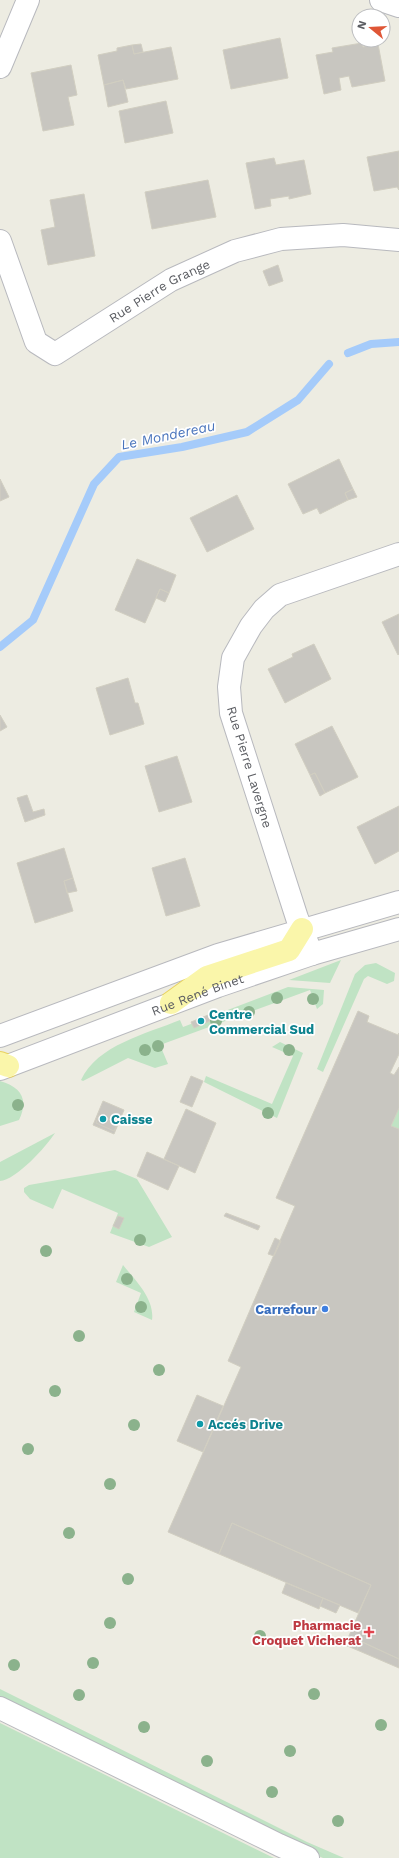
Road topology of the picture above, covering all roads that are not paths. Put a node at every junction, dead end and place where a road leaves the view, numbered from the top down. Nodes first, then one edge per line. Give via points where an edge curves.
1 (28, 0) edge
2 (381, 0) edge
3 (399, 6) edge
4 (0, 67) edge
5 (399, 240) edge
6 (0, 241) edge
7 (399, 554) edge
8 (399, 902) edge
9 (302, 929) junction
10 (399, 930) edge
11 (312, 954) junction
12 (171, 1004) junction
13 (5, 1032) edge
14 (87, 1051) dead end
15 (3, 1066) edge
16 (0, 1708) edge
17 (308, 1858) edge

1 - 4 street
2 - 3 street
5 - 6 street, Rue Pierre Grange via 343,235 281,239 235,251 171,280 55,354 36,342
7 - 9 street, Rue Pierre Lavergne via 280,595 264,609 251,626 233,658 229,687 231,713
8 - 9 street
9 - 11 street, Rue Pierre Lavergne
9 - 12 main road via 289,950 207,977
9 - 13 street via 218,954
10 - 11 street, Rue René Binet
10 - 14 street via 388,940 269,980
11 - 12 street, Rue René Binet
12 - 15 street, Rue René Binet
16 - 17 street

